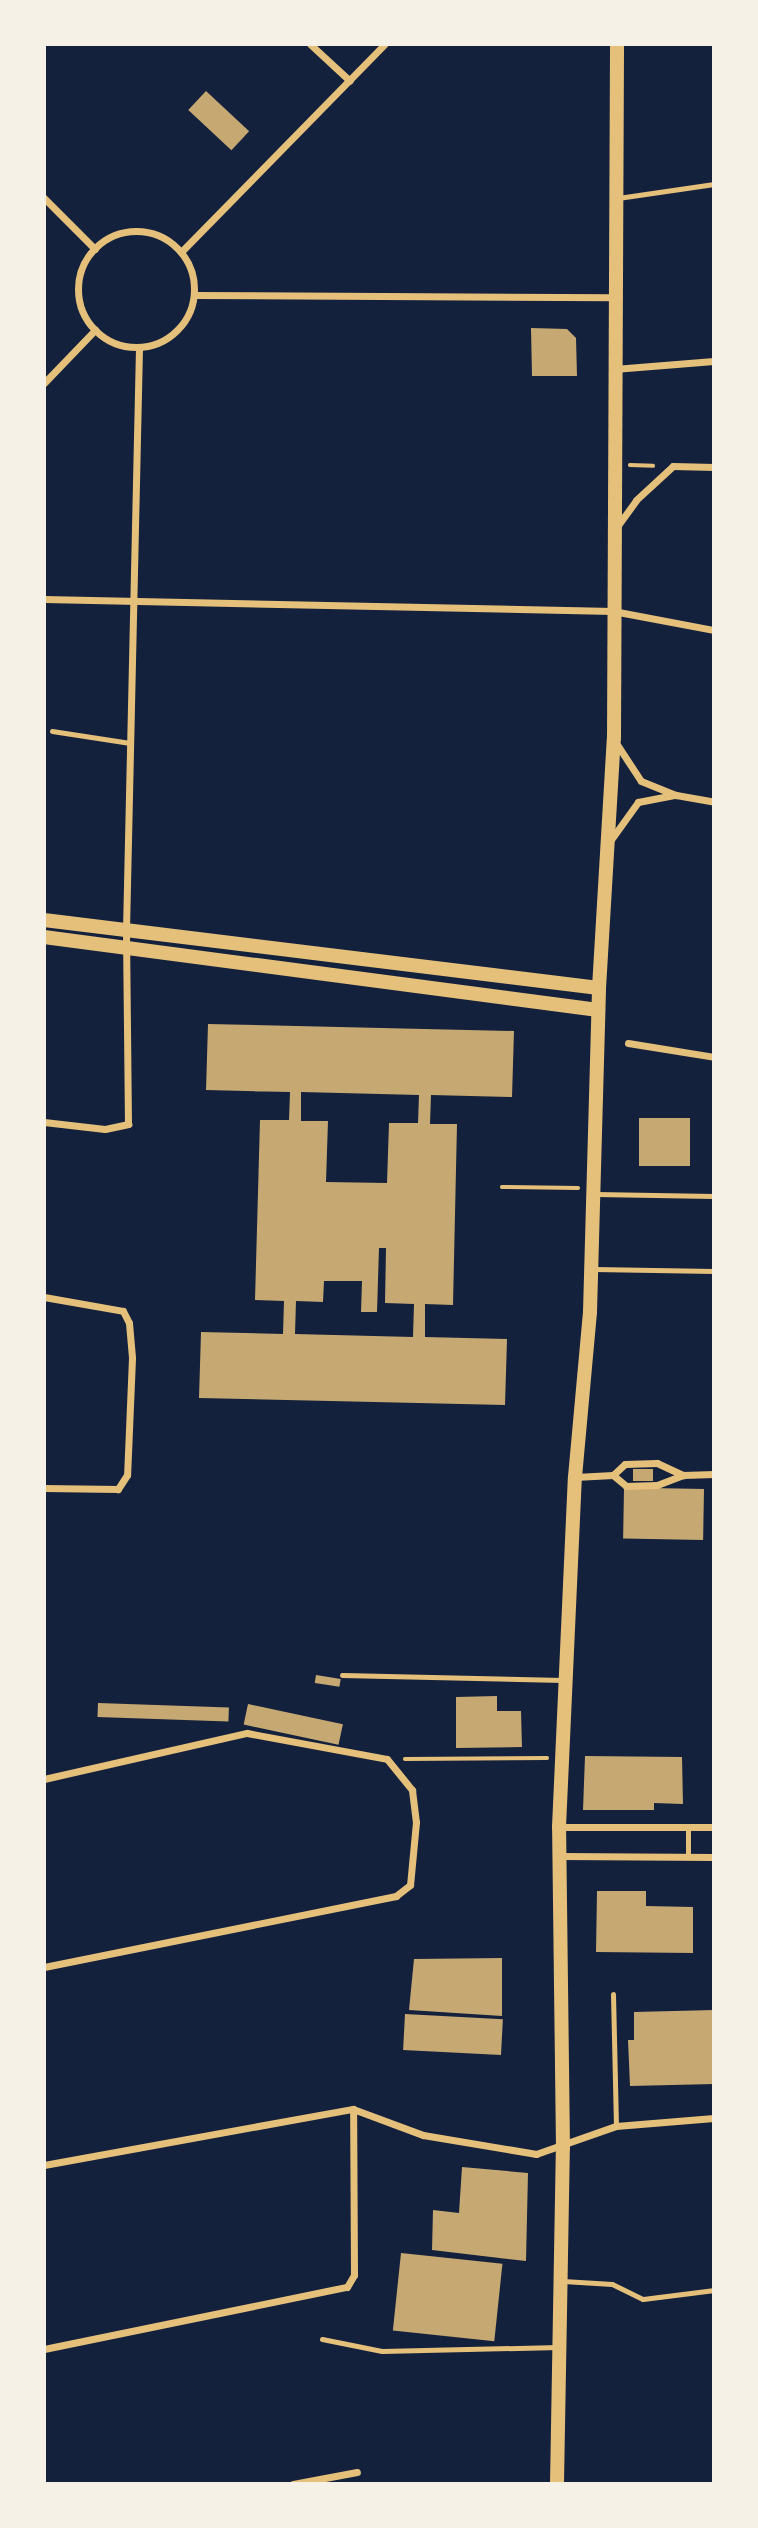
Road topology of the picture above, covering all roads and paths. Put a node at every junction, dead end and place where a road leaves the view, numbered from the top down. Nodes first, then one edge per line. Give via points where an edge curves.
1 (310, 44) edge
2 (385, 44) edge
3 (617, 44) edge
4 (350, 81) junction
5 (714, 184) edge
6 (44, 198) edge
7 (615, 198) junction
8 (95, 249) junction
9 (181, 252) junction
10 (194, 295) junction
11 (614, 298) junction
12 (95, 330) junction
13 (139, 347) junction
14 (714, 361) edge
15 (614, 369) junction
16 (44, 383) edge
17 (615, 465) junction
18 (673, 466) junction
19 (714, 467) edge
20 (616, 529) junction
21 (44, 599) edge
22 (134, 603) junction
23 (613, 611) junction
24 (714, 630) edge
25 (52, 731) dead end
26 (614, 738) junction
27 (130, 743) junction
28 (676, 795) junction
29 (714, 802) edge
30 (608, 844) junction
31 (44, 920) edge
32 (126, 930) junction
33 (44, 937) edge
34 (126, 947) junction
35 (598, 988) junction
36 (598, 1010) junction
37 (628, 1044) dead end
38 (714, 1057) edge
39 (44, 1122) edge
40 (502, 1187) dead end
41 (594, 1191) junction
42 (714, 1196) edge
43 (591, 1269) junction
44 (714, 1270) edge
45 (44, 1297) edge
46 (612, 1475) junction
47 (683, 1475) junction
48 (714, 1475) edge
49 (575, 1477) junction
50 (44, 1488) edge
51 (342, 1675) dead end
52 (566, 1680) junction
53 (387, 1759) junction
54 (564, 1759) junction
55 (44, 1779) edge
56 (688, 1826) junction
57 (559, 1827) junction
58 (714, 1827) edge
59 (559, 1856) junction
60 (688, 1856) junction
61 (714, 1857) edge
62 (44, 1966) edge
63 (613, 1994) dead end
64 (353, 2109) junction
65 (714, 2118) edge
66 (616, 2126) junction
67 (563, 2148) junction
68 (44, 2165) edge
69 (560, 2281) junction
70 (714, 2290) edge
71 (322, 2339) dead end
72 (559, 2347) junction
73 (44, 2349) edge
74 (357, 2472) dead end
75 (297, 2484) edge
76 (557, 2484) edge

1 - 4 street
2 - 4 street
3 - 7 main road
4 - 9 street
5 - 7 lane
6 - 8 street
7 - 11 main road
8 - 9 street via 124,232 147,232
8 - 12 street via 83,265 79,287 87,320
9 - 10 street via 192,274
10 - 11 street
10 - 13 street via 177,331 162,342
11 - 15 main road
12 - 13 street via 115,343
12 - 16 street
13 - 22 street
14 - 15 street
15 - 17 main road
17 - 18 path
17 - 20 main road
18 - 19 street
18 - 20 street via 636,500
20 - 23 main road
21 - 22 street
22 - 23 street
22 - 27 street
23 - 24 street
23 - 26 main road
25 - 27 lane
26 - 28 street via 641,781
26 - 30 main road
27 - 32 street
28 - 29 street
28 - 30 street via 638,802
30 - 35 main road
31 - 32 main road
32 - 34 street
32 - 35 main road
33 - 34 main road
34 - 36 main road
34 - 39 street via 128,1124 105,1129
35 - 36 main road
36 - 41 main road
37 - 38 street
40 - 41 path
41 - 42 lane
41 - 43 main road
43 - 44 lane
43 - 49 main road
45 - 50 street via 123,1311 129,1323 132,1358 127,1475 118,1489
46 - 47 street via 626,1486 657,1486
46 - 47 street via 625,1464 657,1463
46 - 49 street
47 - 48 street
49 - 52 main road
51 - 52 lane
52 - 54 main road
53 - 54 path
53 - 55 street via 247,1733
53 - 62 street via 412,1790 416,1822 410,1885 396,1896
54 - 57 main road
56 - 57 street
56 - 58 street
56 - 60 lane
57 - 59 main road
59 - 60 street
59 - 67 main road
60 - 61 street
63 - 66 lane
64 - 67 street via 423,2136 536,2154
64 - 68 street
64 - 73 street via 354,2275 347,2287
65 - 66 street
66 - 67 street
67 - 69 main road
69 - 70 lane via 612,2284 643,2299
69 - 72 main road
71 - 72 lane via 383,2351
72 - 76 main road
74 - 75 street

